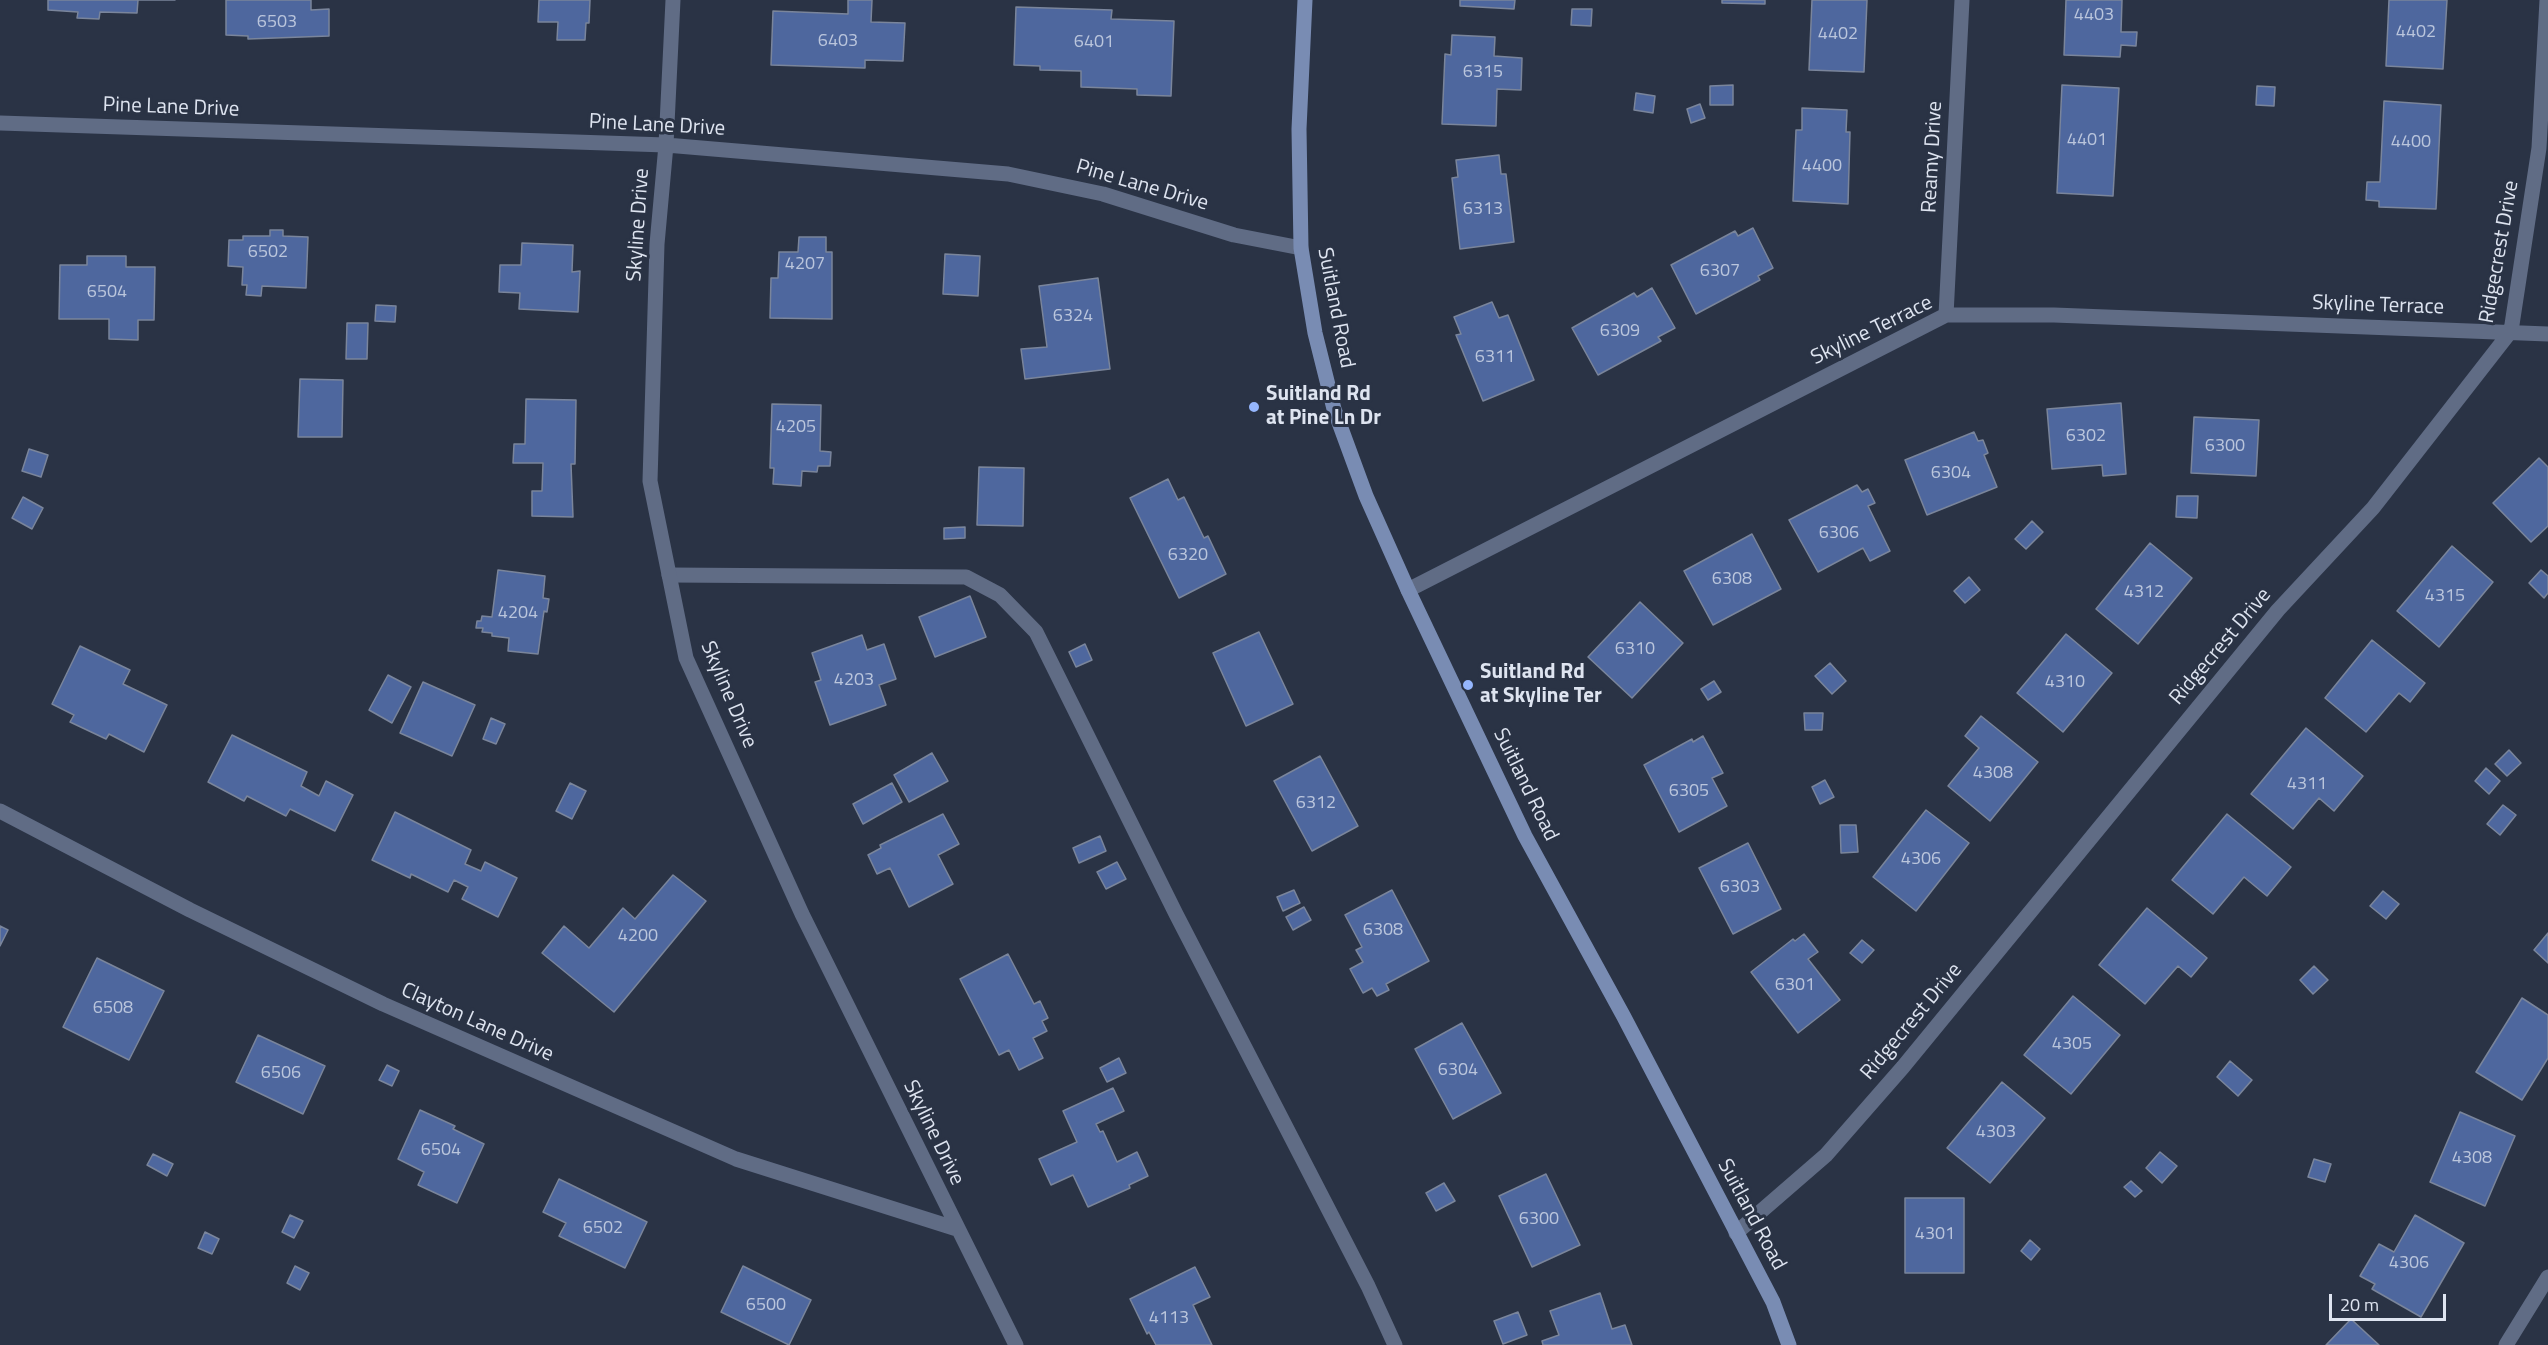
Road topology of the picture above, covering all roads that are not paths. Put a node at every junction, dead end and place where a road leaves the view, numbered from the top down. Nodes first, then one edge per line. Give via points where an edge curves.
1 (673, 0) edge
2 (1305, 0) edge
3 (1962, 0) edge
4 (2547, 0) edge
5 (0, 123) edge
6 (666, 145) junction
7 (1301, 248) junction
8 (1946, 315) junction
9 (2511, 331) junction
10 (2548, 334) edge
11 (669, 575) junction
12 (1408, 590) junction
13 (0, 811) edge
14 (957, 1229) junction
15 (1736, 1233) junction
16 (2548, 1277) edge
17 (1016, 1345) edge
18 (1395, 1345) edge
19 (1789, 1345) edge
20 (2506, 1345) edge

1 - 6 street, Skyline Drive
2 - 7 main road, Suitland Road via 1299,129
3 - 8 street, Reamy Drive
4 - 9 street, Ridgecrest Drive via 2539,148
5 - 6 street, Pine Lane Drive
6 - 7 street, Pine Lane Drive via 1008,174 1103,194 1234,235
6 - 11 street, Skyline Drive via 657,244 650,481
7 - 12 main road, Suitland Road via 1315,333 1335,409 1366,496
8 - 9 street, Skyline Terrace via 2054,315
8 - 12 street, Skyline Terrace
9 - 10 street, Skyline Terrace
9 - 15 street, Ridgecrest Drive via 2373,508 2278,610 1903,1067 1826,1155
11 - 14 street, Skyline Drive via 686,658 802,914
11 - 18 street via 966,577 1000,595 1036,632
12 - 15 main road, Suitland Road via 1526,836
13 - 14 street, Clayton Lane Drive via 372,999 736,1159
14 - 17 street, Skyline Drive
15 - 19 main road, Suitland Road via 1773,1302
16 - 20 street

